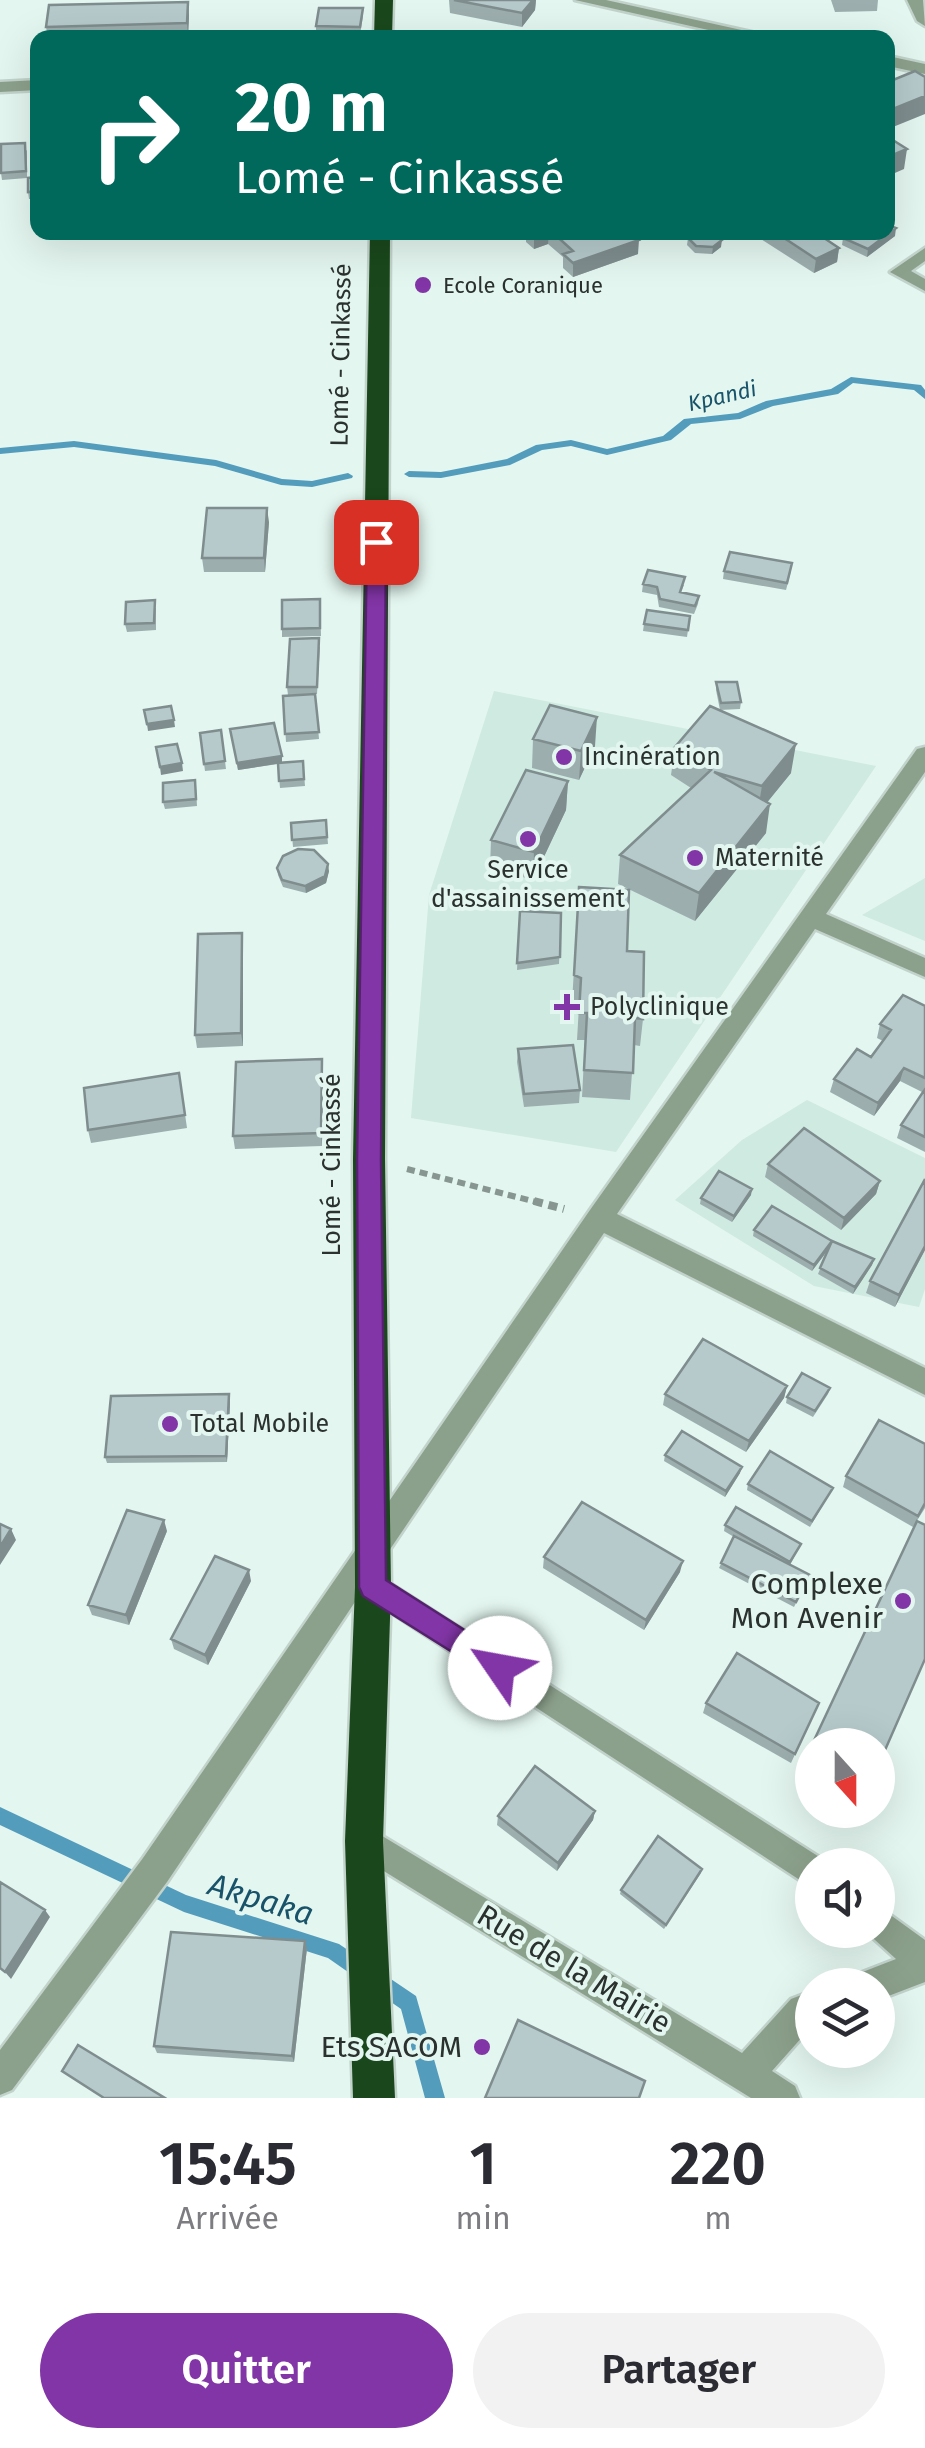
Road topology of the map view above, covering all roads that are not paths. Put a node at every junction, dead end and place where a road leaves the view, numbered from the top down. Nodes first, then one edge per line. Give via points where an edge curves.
1 (384, 0) edge
2 (582, 0) edge
3 (915, 0) edge
4 (925, 20) edge
5 (383, 30) edge
6 (730, 30) edge
7 (895, 62) edge
8 (925, 68) edge
9 (30, 85) edge
10 (0, 87) edge
11 (380, 240) edge
12 (925, 253) edge
13 (925, 286) edge
14 (925, 754) edge
15 (811, 917) junction
16 (925, 968) edge
17 (599, 1218) junction
18 (925, 1382) edge
19 (369, 1555) junction
20 (373, 1587) junction
21 (364, 1841) junction
22 (795, 1861) edge
23 (895, 1937) edge
24 (925, 1963) edge
25 (895, 1975) edge
26 (795, 2021) edge
27 (747, 2073) junction
28 (0, 2078) edge
29 (374, 2098) edge
30 (783, 2098) edge

1 - 5 highway
2 - 6 street
3 - 4 street
7 - 8 street
9 - 10 street
11 - 19 highway, Lomé - Cinkassé
12 - 13 street via 899,272
14 - 15 street
15 - 16 street
15 - 17 street
17 - 18 street
17 - 19 street
19 - 20 highway, Lomé - Cinkassé
19 - 28 street via 155,1870
20 - 21 highway, Lomé - Cinkassé
20 - 22 street
21 - 27 street, Rue de la Mairie
21 - 29 highway, Lomé - Cinkassé
23 - 24 street
24 - 25 street
26 - 27 street
27 - 30 street, Rue de la Mairie

